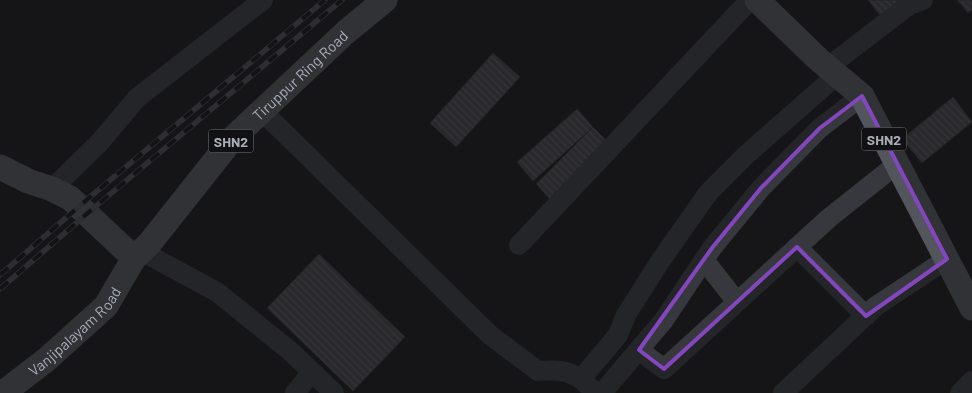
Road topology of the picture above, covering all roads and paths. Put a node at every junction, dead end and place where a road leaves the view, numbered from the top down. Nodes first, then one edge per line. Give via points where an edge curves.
1 (263, 0) edge
2 (385, 0) edge
3 (750, 0) edge
4 (757, 0) edge
5 (923, 0) edge
6 (832, 71) junction
7 (862, 96) junction
8 (262, 111) junction
9 (897, 164) junction
10 (2, 171) edge
11 (52, 189) junction
12 (519, 245) dead end
13 (797, 247) junction
14 (138, 255) junction
15 (947, 259) junction
16 (704, 260) junction
17 (737, 302) junction
18 (971, 304) edge
19 (866, 316) junction
20 (639, 350) junction
21 (312, 372) junction
22 (581, 379) junction
23 (972, 381) edge
24 (3, 393) edge
25 (295, 393) edge
26 (334, 393) edge
27 (596, 393) edge
28 (602, 393) edge
29 (783, 393) edge
30 (960, 393) edge

1 - 11 street via 137,98 100,142
2 - 8 main road, Tiruppur Ring Road / SHN2
3 - 12 street
4 - 6 main road, SHN2
5 - 6 street via 909,6
6 - 7 main road, SHN2
6 - 22 street via 708,193 636,299 618,335
7 - 9 main road, SHN2
7 - 16 street via 820,128 761,188
8 - 14 main road, Tiruppur Ring Road / SHN2 via 233,138
8 - 22 street via 490,335 538,371 569,371
9 - 13 street via 828,218
9 - 15 main road, SHN2
10 - 11 main road
11 - 14 main road via 70,198
13 - 17 street
13 - 19 street
14 - 21 street via 217,292
14 - 24 main road, Vanjipalayam Road via 106,306 46,360
15 - 18 main road, SHN2
15 - 19 street
16 - 17 street
16 - 20 street via 664,320
17 - 20 street via 664,369
19 - 29 street
20 - 28 street
21 - 25 street
21 - 26 street
22 - 27 street
23 - 30 street

